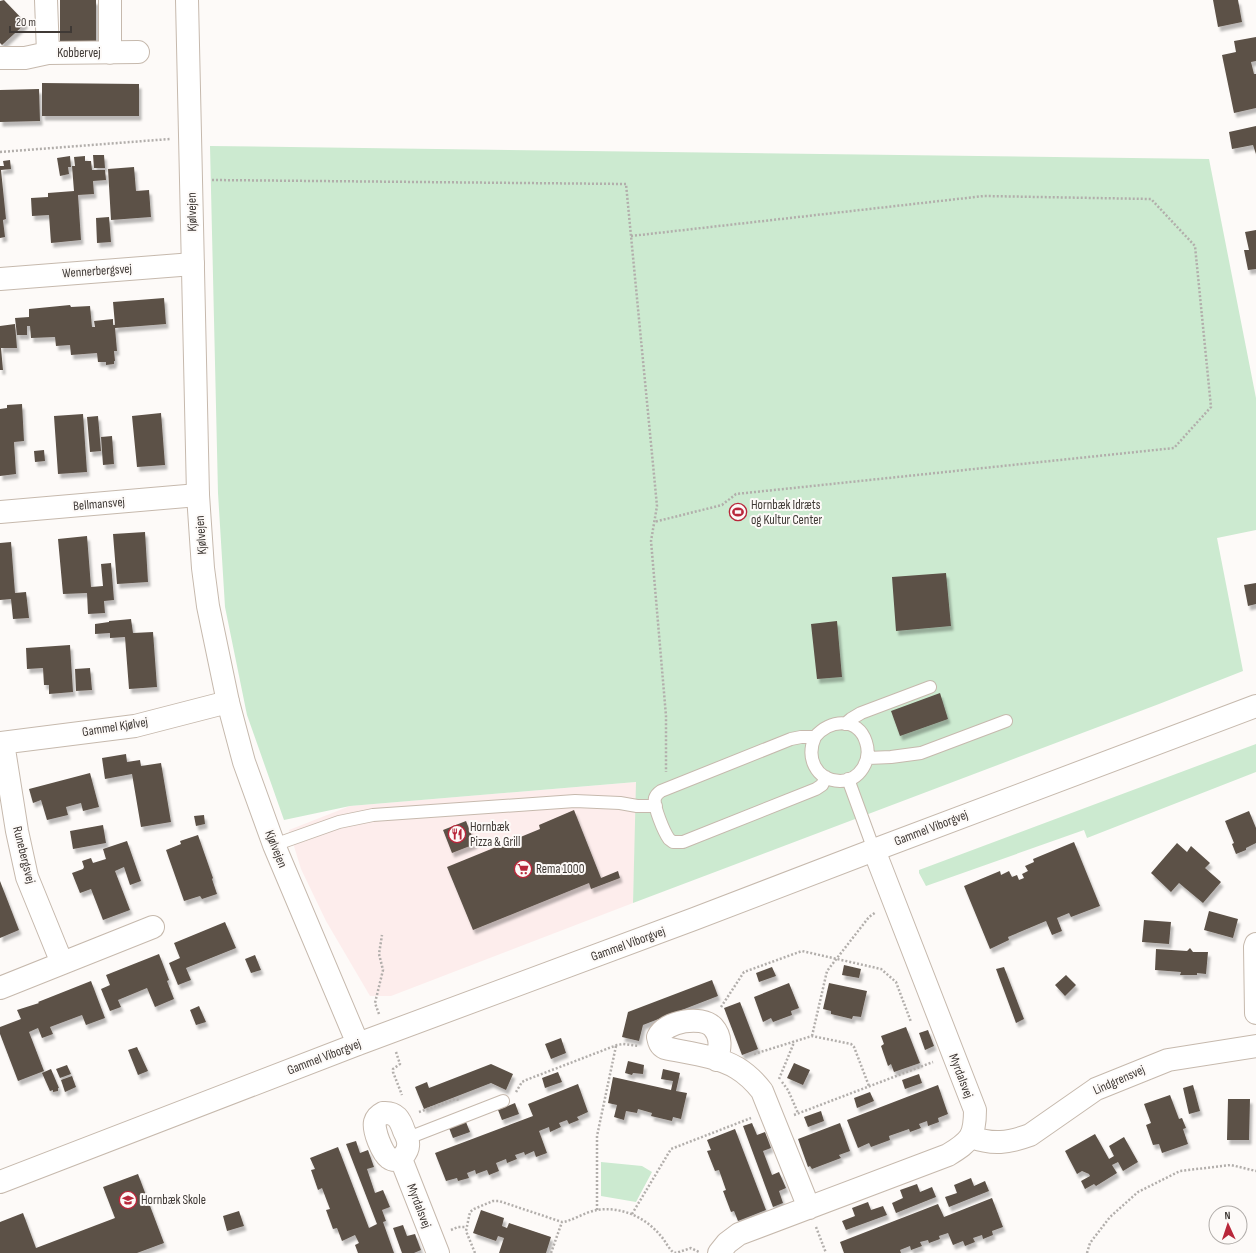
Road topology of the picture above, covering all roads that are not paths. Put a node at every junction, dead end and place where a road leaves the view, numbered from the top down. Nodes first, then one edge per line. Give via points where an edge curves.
1 (46, 0) edge
2 (110, 0) edge
3 (188, 0) edge
4 (138, 52) dead end
5 (48, 53) junction
6 (110, 53) junction
7 (0, 58) edge
8 (194, 264) junction
9 (0, 279) edge
10 (198, 495) junction
11 (0, 512) edge
12 (930, 687) dead end
13 (228, 702) junction
14 (1256, 706) edge
15 (1006, 721) dead end
16 (845, 724) junction
17 (815, 737) junction
18 (2, 743) edge
19 (868, 758) junction
20 (826, 777) junction
21 (848, 779) junction
22 (656, 806) junction
23 (274, 844) junction
24 (874, 850) junction
25 (153, 927) dead end
26 (1256, 944) edge
27 (62, 963) junction
28 (0, 988) edge
29 (1256, 1013) edge
30 (358, 1044) junction
31 (1256, 1046) edge
32 (727, 1063) junction
33 (503, 1101) road end
34 (971, 1137) junction
35 (408, 1138) junction
36 (401, 1159) junction
37 (0, 1182) edge
38 (809, 1208) junction
39 (438, 1253) edge
40 (719, 1253) edge

1 - 5 street, Kobbervej
2 - 6 street, Kobbervej
3 - 8 street, Kjølvejen
4 - 6 street, Kobbervej
5 - 6 street, Kobbervej
5 - 7 street, Kobbervej via 25,58
8 - 9 street, Wennerbergsvej
8 - 10 street, Kjølvejen
10 - 11 street, Bellmansvej
10 - 13 street, Kjølvejen via 208,606
12 - 16 lane via 861,713 850,718
13 - 18 street, Gammel Kjølvej via 135,726
13 - 23 street, Kjølvejen via 244,762
14 - 24 street, Gammel Viborgvej
15 - 19 lane via 921,753 891,758
16 - 17 lane via 828,726
16 - 19 lane via 854,727 866,740
17 - 20 lane via 812,744 812,759 819,772
17 - 22 lane via 790,739 666,789 655,797
18 - 27 street, Runebergsvej via 27,877
19 - 21 lane via 861,771
20 - 21 lane via 841,781
20 - 22 lane via 822,785 816,789 683,842 673,842 669,839
21 - 24 lane
22 - 23 lane via 575,801 388,814 339,822
23 - 30 street, Kjølvejen
24 - 30 street, Gammel Viborgvej
24 - 34 street, Myrdalsvej via 975,1110 975,1125
25 - 27 street
26 - 29 street
27 - 28 street
30 - 37 street, Gammel Viborgvej
31 - 34 street, Lindgrensvej via 1168,1060 1096,1089 1030,1135 1017,1140 995,1143
32 - 32 street via 714,1028 710,1025 690,1020 683,1021 666,1027 658,1037 665,1048
32 - 38 street via 770,1085 773,1116
33 - 35 lane
34 - 38 street via 962,1147 948,1155
35 - 36 street via 406,1154
35 - 36 street via 400,1119 394,1114 378,1115 374,1129 382,1150 394,1160
36 - 39 street, Myrdalsvej
38 - 40 street via 739,1234 726,1243

